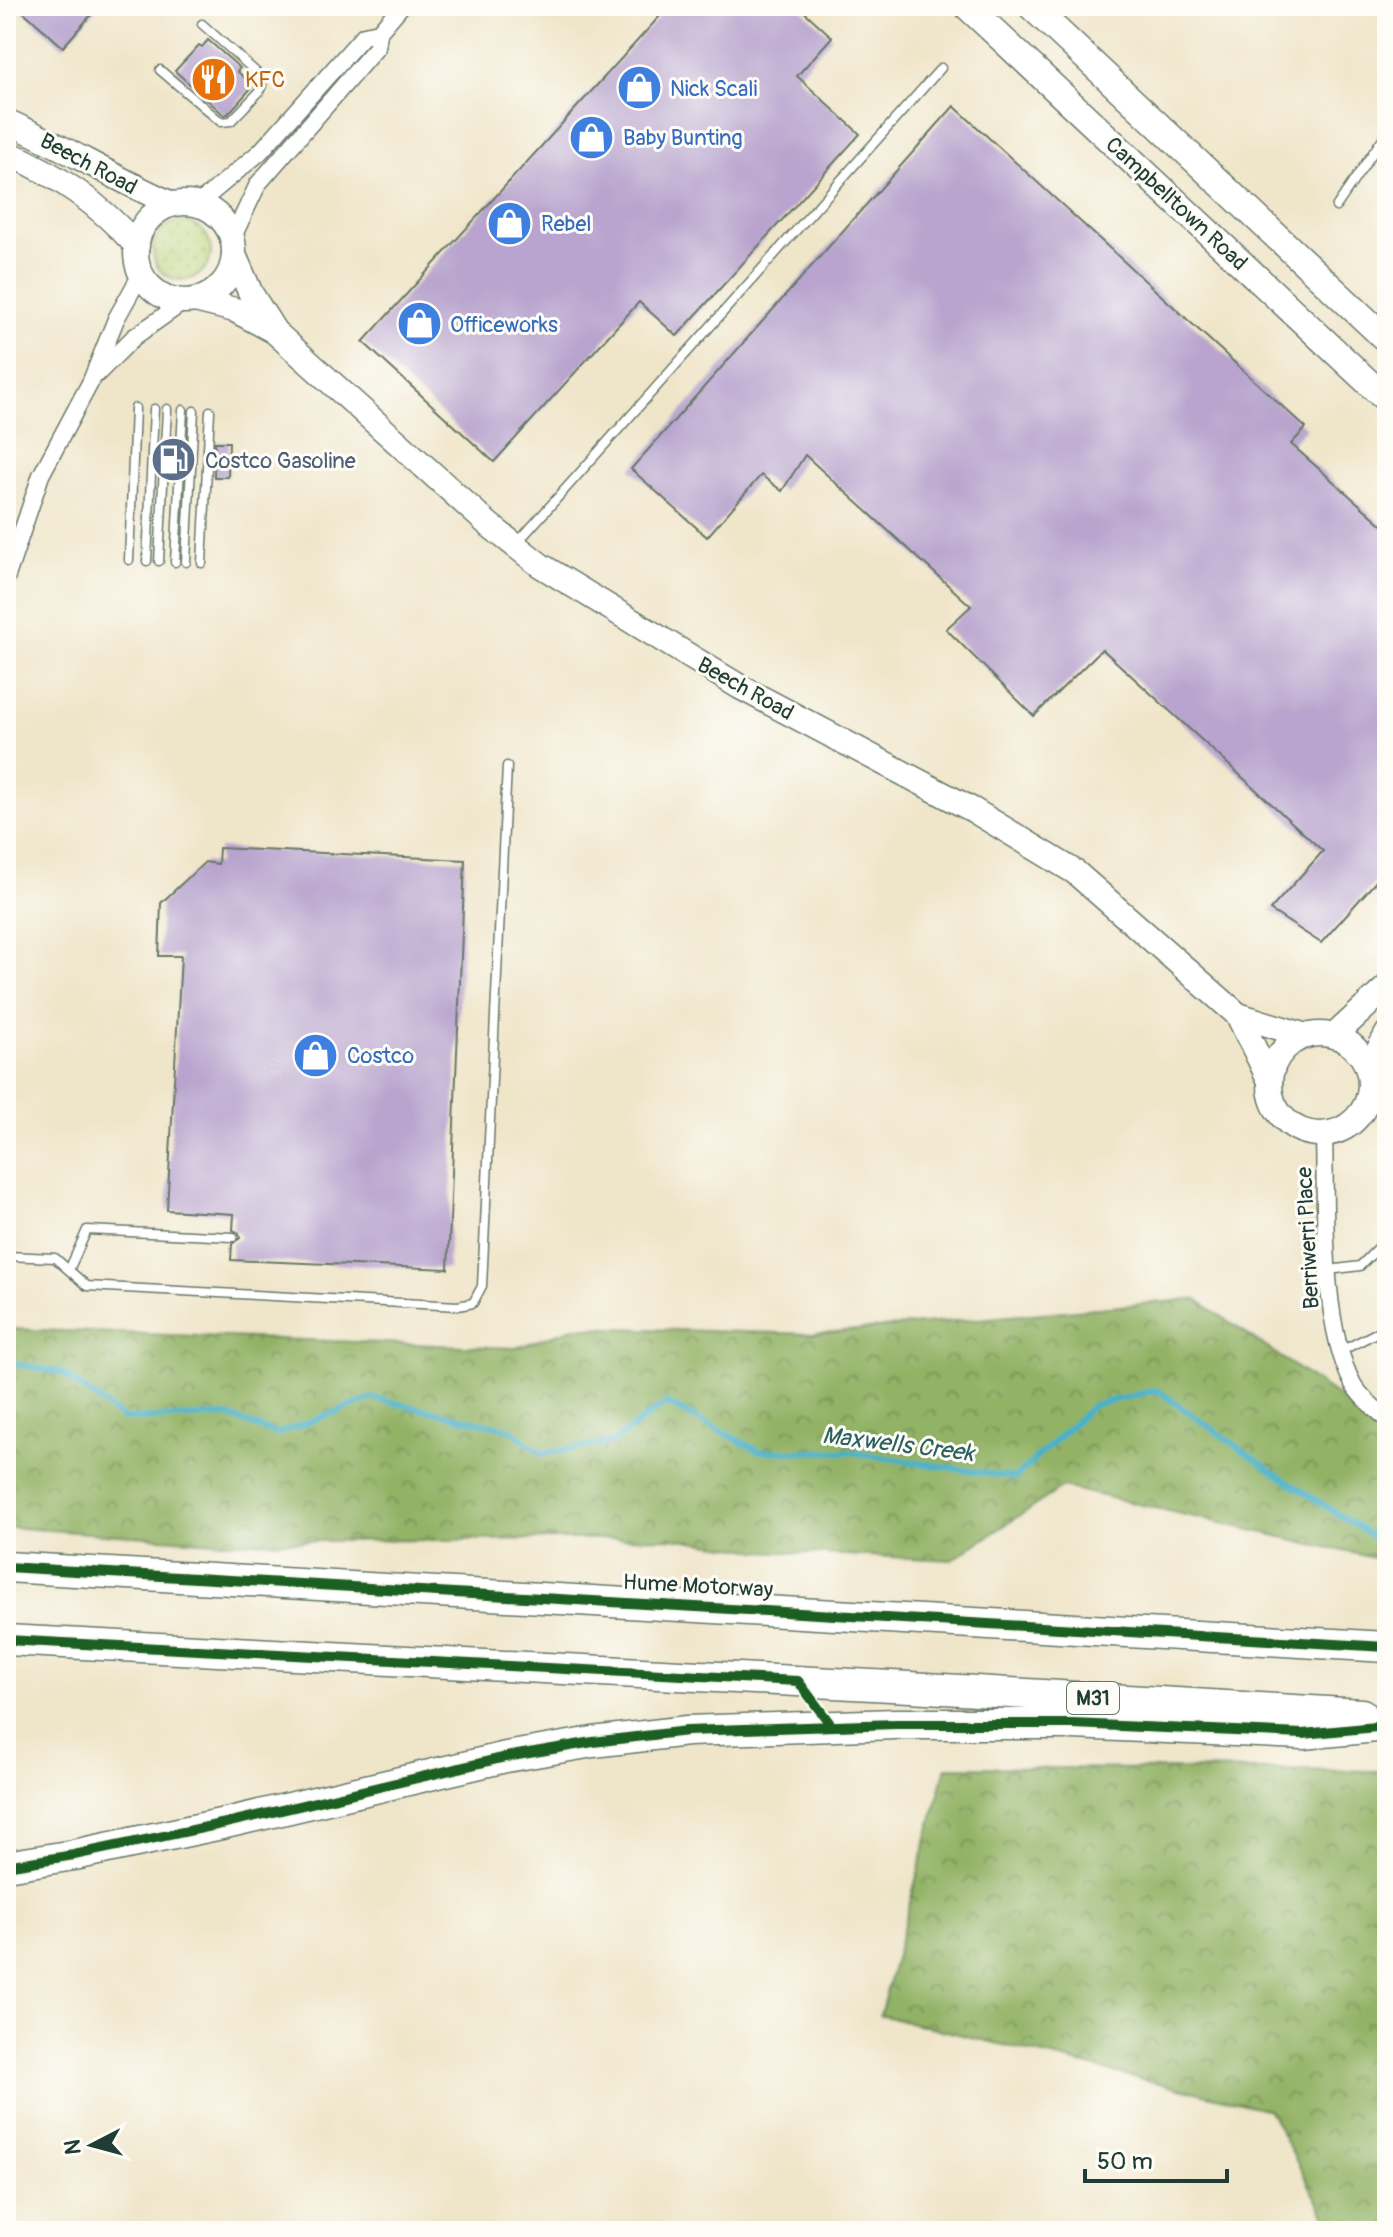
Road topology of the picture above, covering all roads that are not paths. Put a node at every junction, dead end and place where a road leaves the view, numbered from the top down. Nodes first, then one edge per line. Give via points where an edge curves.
1 (401, 6) edge
2 (967, 6) edge
3 (1031, 6) edge
4 (202, 24) dead end
5 (379, 32) junction
6 (941, 68) dead end
7 (160, 70) dead end
8 (6, 121) edge
9 (1387, 132) edge
10 (6, 152) edge
11 (172, 204) junction
12 (198, 204) junction
13 (1336, 207) dead end
14 (137, 246) junction
15 (233, 247) junction
16 (141, 274) junction
17 (190, 301) junction
18 (274, 331) junction
19 (1387, 340) edge
20 (91, 381) junction
21 (1387, 400) edge
22 (135, 408) dead end
23 (154, 409) dead end
24 (167, 409) dead end
25 (183, 410) dead end
26 (194, 411) dead end
27 (210, 411) dead end
28 (515, 546) junction
29 (129, 560) dead end
30 (147, 561) dead end
31 (159, 561) dead end
32 (175, 562) dead end
33 (186, 562) dead end
34 (202, 563) dead end
35 (6, 579) edge
36 (507, 766) dead end
37 (1387, 987) edge
38 (1238, 1015) junction
39 (1387, 1034) edge
40 (1306, 1036) junction
41 (1334, 1036) junction
42 (1368, 1070) junction
43 (1270, 1081) junction
44 (1324, 1134) junction
45 (233, 1237) dead end
46 (1387, 1239) edge
47 (6, 1256) edge
48 (69, 1270) junction
49 (1329, 1270) junction
50 (1378, 1332) dead end
51 (1340, 1351) junction
52 (1387, 1419) edge
53 (6, 1567) edge
54 (6, 1640) edge
55 (1387, 1647) edge
56 (1387, 1715) edge
57 (1387, 1726) edge
58 (6, 1866) edge

1 - 5 street
2 - 21 main road, Campbelltown Road
3 - 19 main road, Campbelltown Road
4 - 7 lane via 256,72 262,85 259,92 231,121 221,122
5 - 12 street via 364,35 260,152
5 - 15 street via 377,47 258,184
6 - 28 lane
8 - 11 main road, Beech Road
9 - 13 lane
10 - 14 main road, Beech Road via 45,169 91,202
11 - 12 main road
11 - 14 main road via 151,217
12 - 15 main road via 225,224
14 - 16 main road
15 - 17 main road via 222,284
15 - 18 main road, Beech Road via 251,294
16 - 17 main road via 160,294
16 - 20 street
17 - 18 main road, Beech Road via 235,310
17 - 20 street via 134,337
18 - 28 main road, Beech Road
20 - 35 street via 41,475
22 - 29 lane
23 - 30 lane
24 - 31 lane
25 - 32 lane
26 - 33 lane
27 - 34 lane
28 - 38 main road, Beech Road via 740,687 973,810 1075,872
36 - 48 lane via 482,1286 473,1303 87,1286
37 - 41 main road
38 - 40 main road, Beech Road
38 - 43 main road, Beech Road
39 - 42 main road
40 - 41 main road
40 - 43 main road via 1281,1053
41 - 42 main road via 1349,1043
42 - 44 main road via 1368,1099 1361,1112 1338,1131
43 - 44 main road via 1272,1098 1285,1119 1307,1132
44 - 49 street, Berriwerri Place
45 - 48 lane via 87,1230
46 - 49 lane via 1360,1266
47 - 48 lane via 55,1258
49 - 51 street, Berriwerri Place
50 - 51 lane
51 - 52 street, Berriwerri Place via 1354,1386
53 - 55 highway, Hume Motorway
54 - 56 highway, M31
57 - 58 highway via 1303,1734 1073,1724 687,1731 506,1757 226,1823

